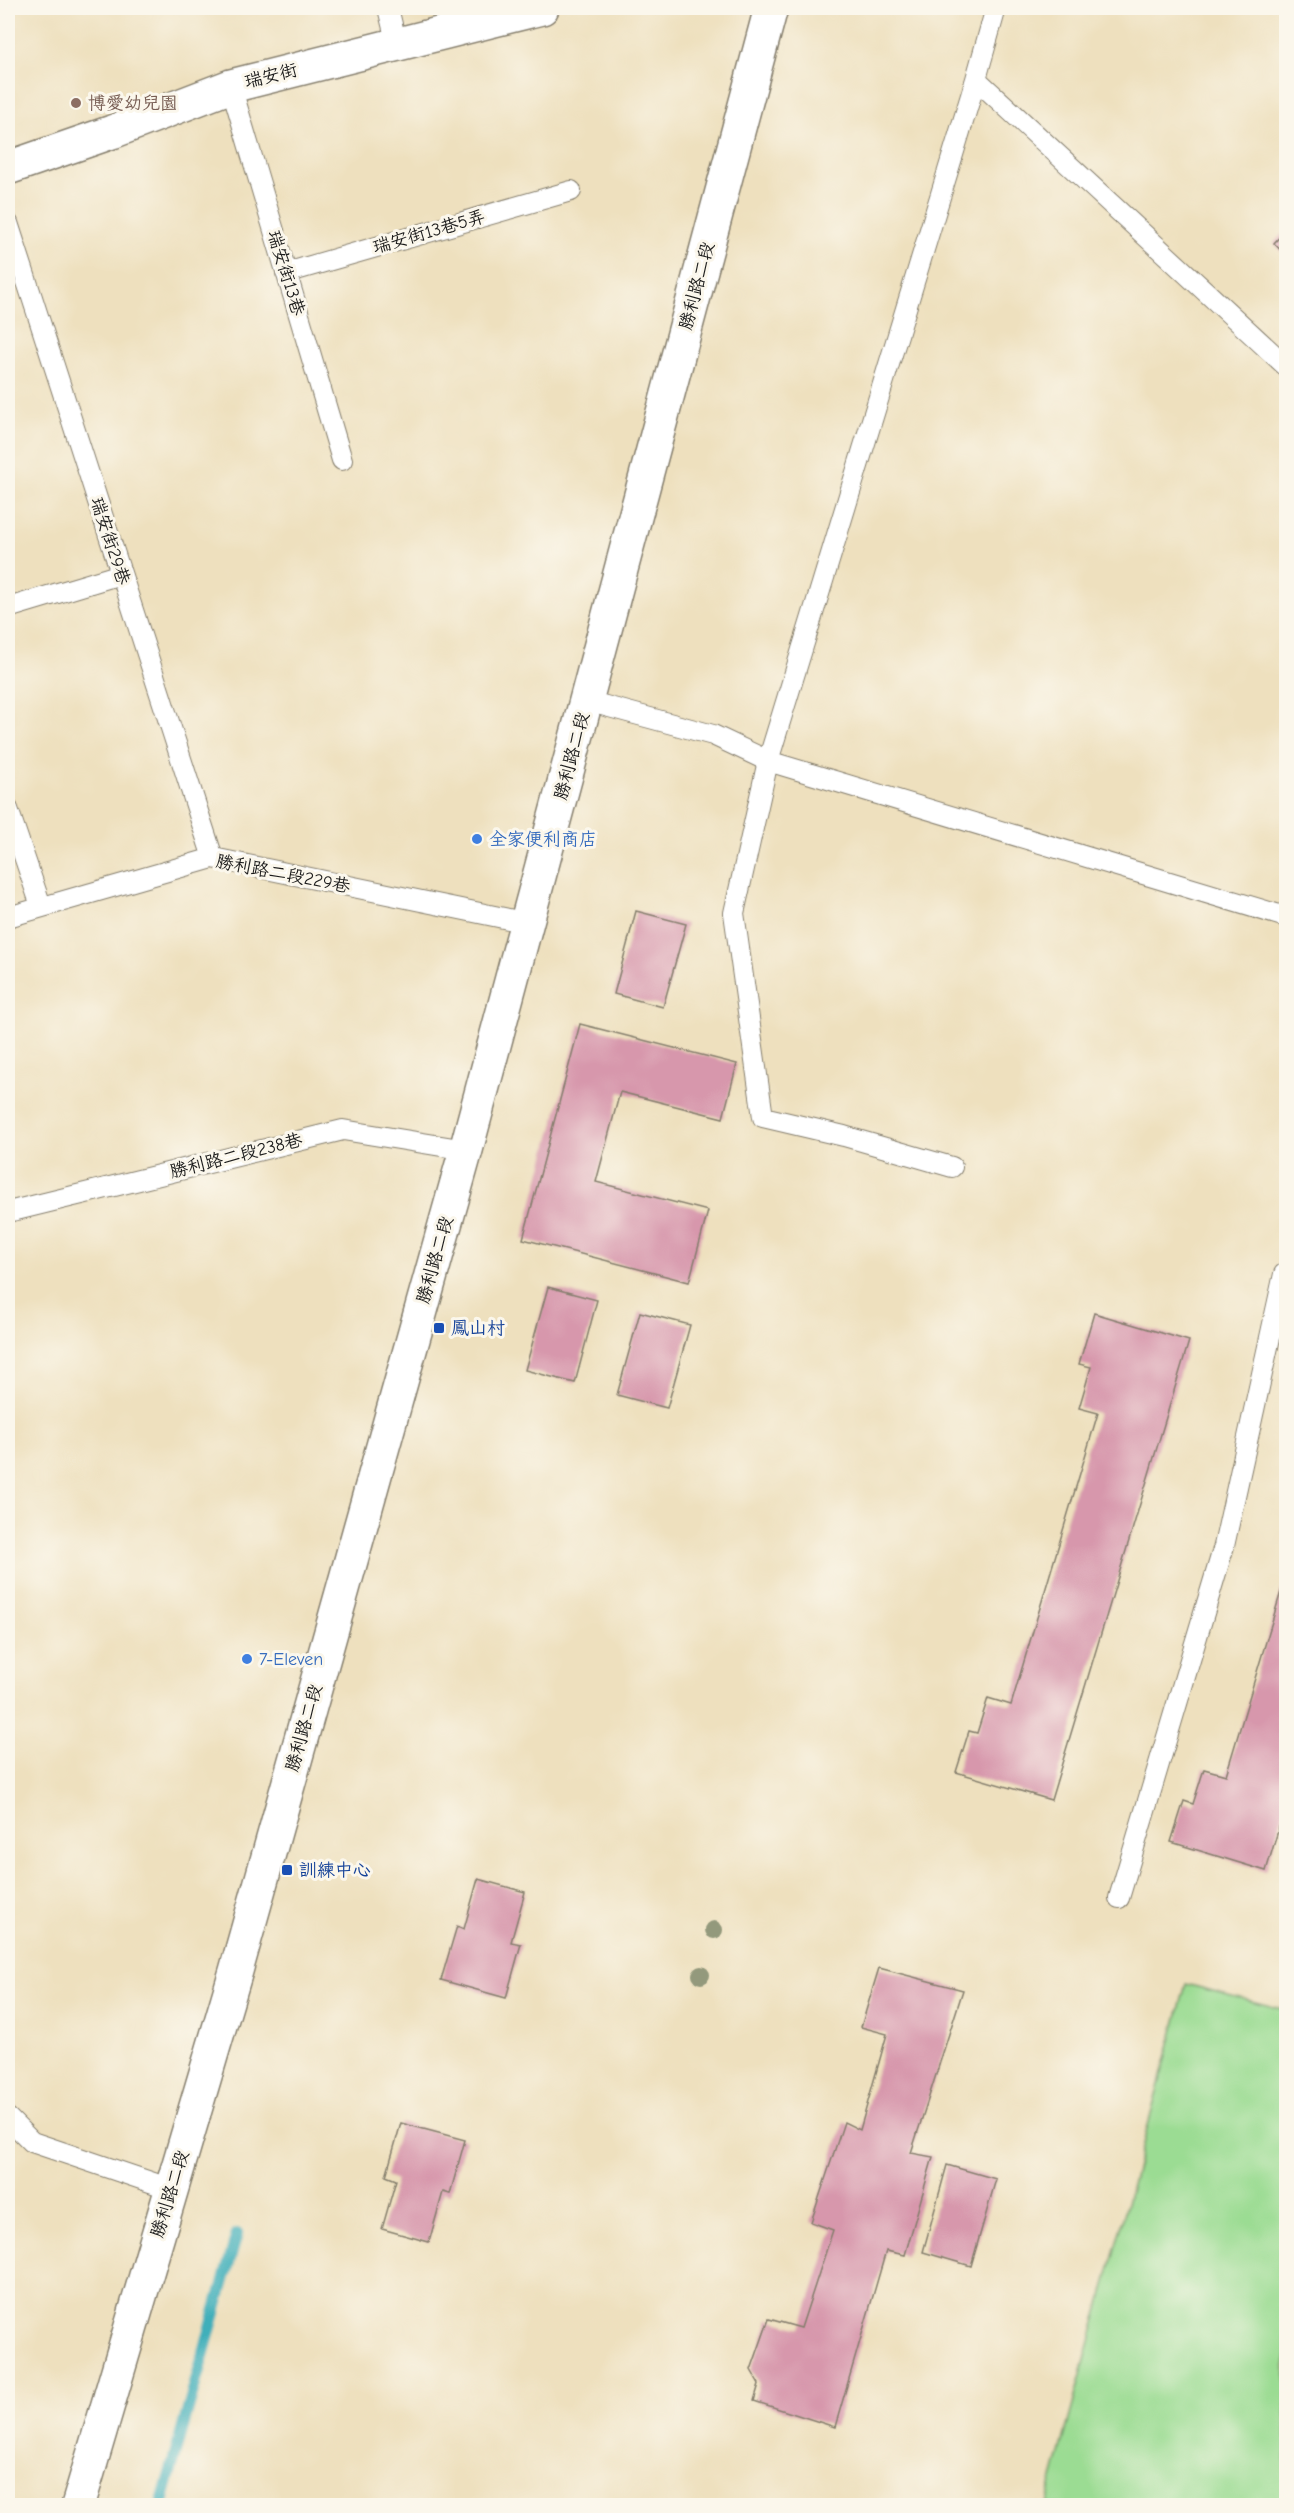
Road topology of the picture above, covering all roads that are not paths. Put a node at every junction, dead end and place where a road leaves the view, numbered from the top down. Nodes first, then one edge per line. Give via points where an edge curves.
1 (388, 8) edge
2 (542, 8) edge
3 (771, 8) edge
4 (996, 8) edge
5 (398, 45) junction
6 (976, 79) junction
7 (231, 86) junction
8 (8, 168) edge
9 (571, 191) dead end
10 (8, 223) edge
11 (286, 273) junction
12 (1287, 366) edge
13 (342, 460) dead end
14 (121, 574) junction
15 (8, 608) edge
16 (587, 701) junction
17 (768, 761) junction
18 (8, 809) edge
19 (213, 858) junction
20 (42, 906) junction
21 (8, 917) edge
22 (1287, 917) edge
23 (528, 923) junction
24 (466, 1150) junction
25 (952, 1167) dead end
26 (8, 1212) edge
27 (1284, 1274) dead end
28 (1119, 1898) dead end
29 (8, 2118) edge
30 (171, 2189) junction
31 (78, 2505) edge

1 - 5 lane
2 - 5 main road, 瑞安街
3 - 16 main road, 勝利路二段
4 - 6 lane
5 - 7 main road, 瑞安街
6 - 12 lane
6 - 17 lane
7 - 8 main road, 瑞安街
7 - 11 lane, 瑞安街13巷
9 - 11 lane, 瑞安街13巷5弄
10 - 14 lane, 瑞安街29巷
11 - 13 lane, 瑞安街13巷
14 - 15 lane
14 - 19 lane, 瑞安街29巷
16 - 17 lane via 713,735
16 - 23 main road, 勝利路二段
17 - 22 lane
17 - 25 lane via 734,913 763,1117
18 - 20 lane
19 - 20 lane, 勝利路二段229巷
19 - 23 lane, 勝利路二段229巷
20 - 21 lane, 勝利路二段229巷
23 - 24 main road, 勝利路二段
24 - 26 lane, 勝利路二段238巷 via 343,1130
24 - 30 main road, 勝利路二段
27 - 28 lane via 1224,1546
29 - 30 lane via 32,2142
30 - 31 main road, 勝利路二段

